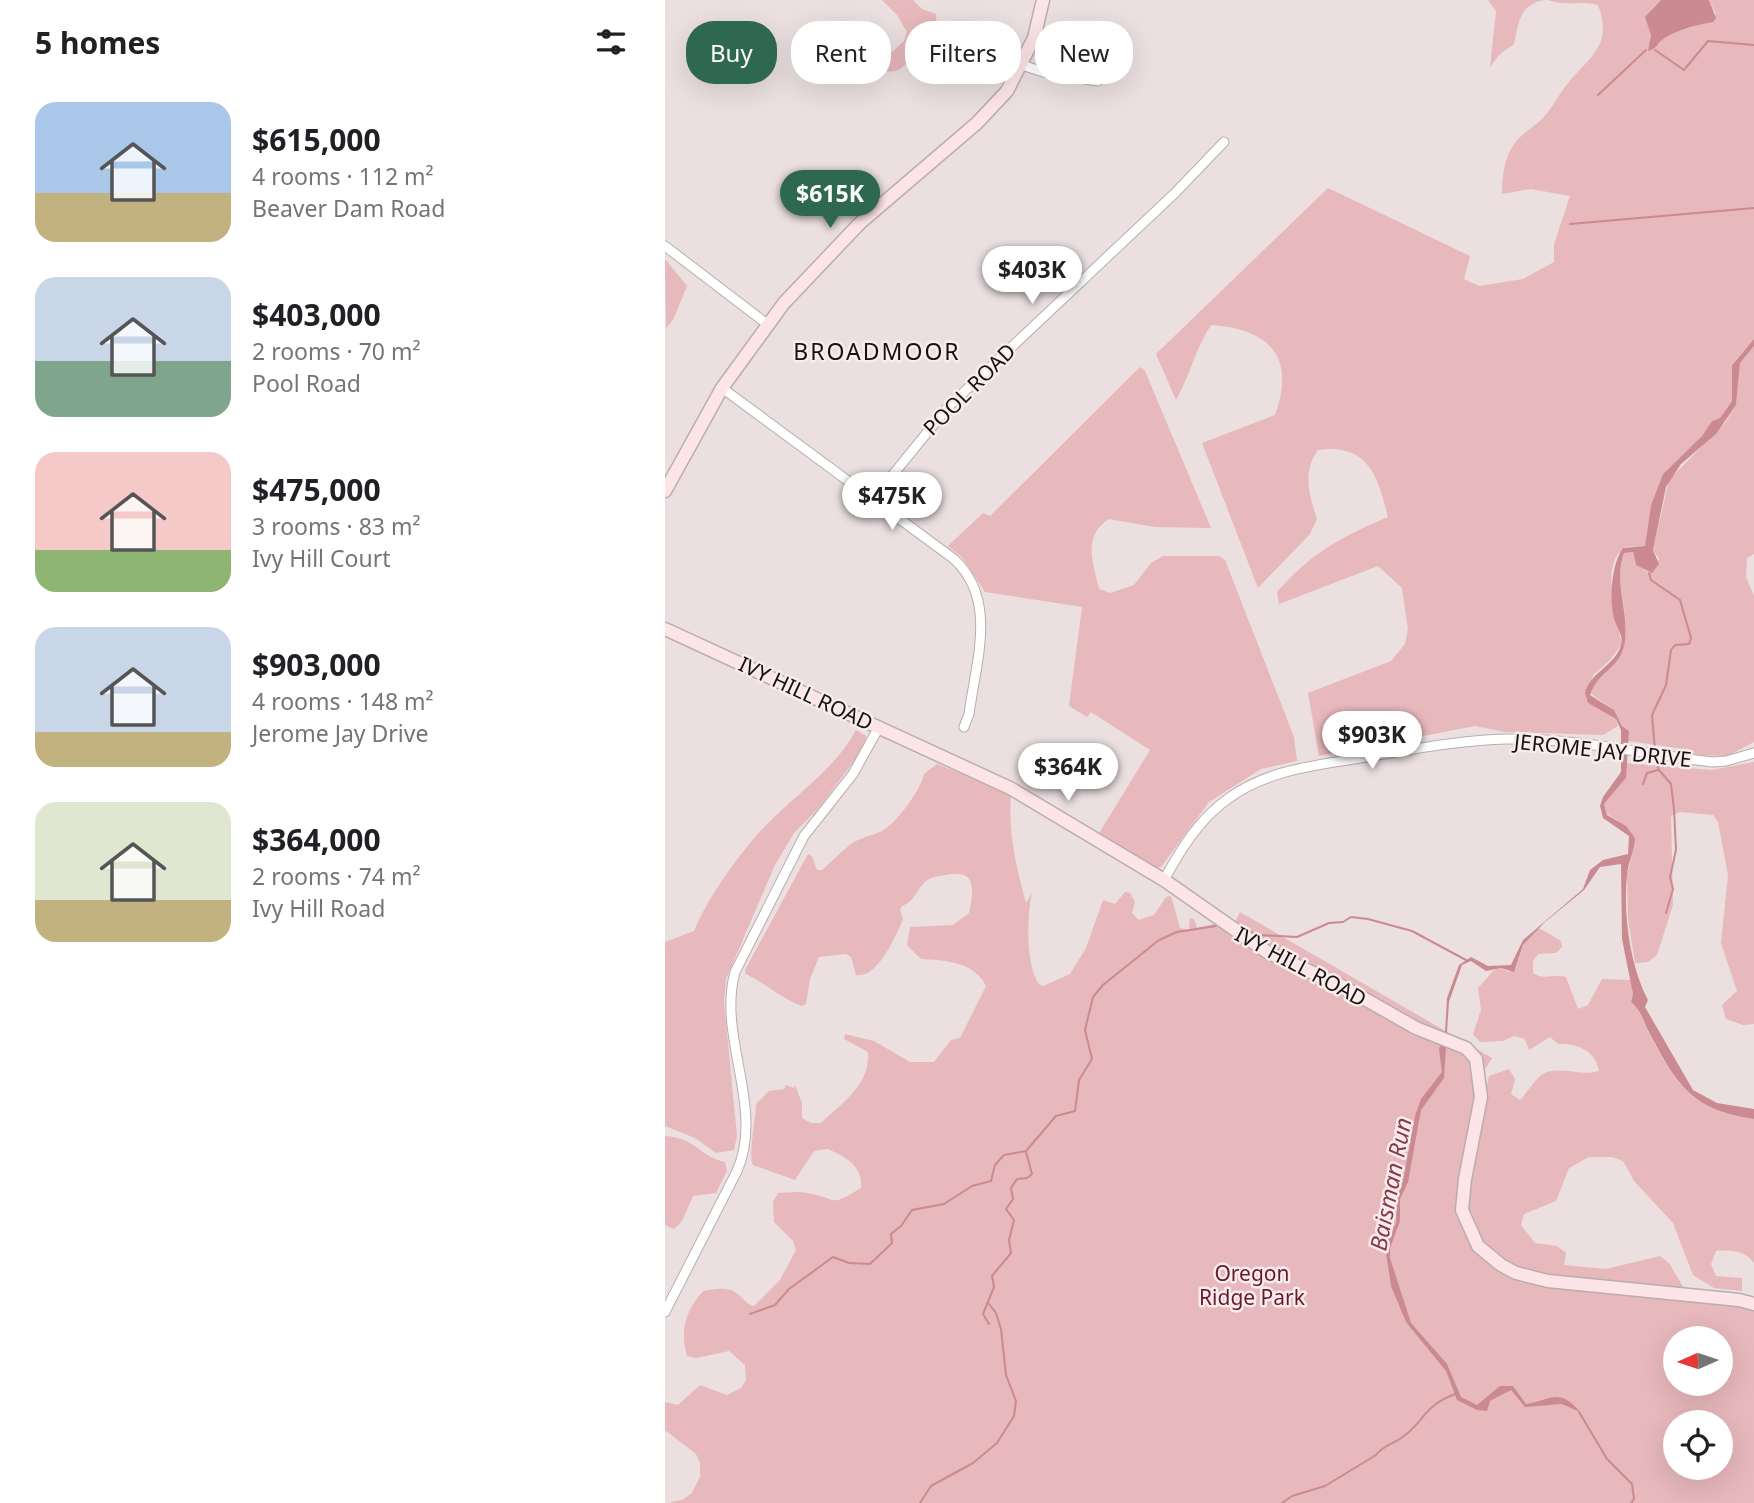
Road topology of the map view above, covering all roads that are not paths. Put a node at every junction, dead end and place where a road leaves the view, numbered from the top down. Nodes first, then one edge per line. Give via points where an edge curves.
1 (1043, 0) edge
2 (1023, 65) junction
3 (1035, 69) edge
4 (1224, 142) dead end
5 (665, 246) edge
6 (767, 324) junction
7 (722, 388) junction
8 (665, 491) edge
9 (874, 498) junction
10 (665, 629) edge
11 (879, 727) junction
12 (964, 727) dead end
13 (1754, 753) edge
14 (1164, 880) junction
15 (1754, 1304) edge
16 (665, 1312) edge

1 - 2 street
2 - 3 street
2 - 6 street via 996,104 860,223
4 - 9 street, POOL ROAD via 1175,194 947,408
5 - 6 street
6 - 7 street
7 - 8 street
7 - 9 street
9 - 12 street via 954,559 977,589 980,629
10 - 11 street, IVY HILL ROAD
11 - 14 street, IVY HILL ROAD via 1010,788
11 - 16 street via 853,774 804,836 735,972 731,1010 745,1148
13 - 14 street, JEROME JAY DRIVE via 1726,761 1557,741 1477,741 1284,772 1247,786 1214,810 1189,838
14 - 15 street, IVY HILL ROAD via 1267,952 1472,1053 1479,1066 1481,1097 1462,1210 1471,1235 1488,1255 1516,1273 1548,1281

